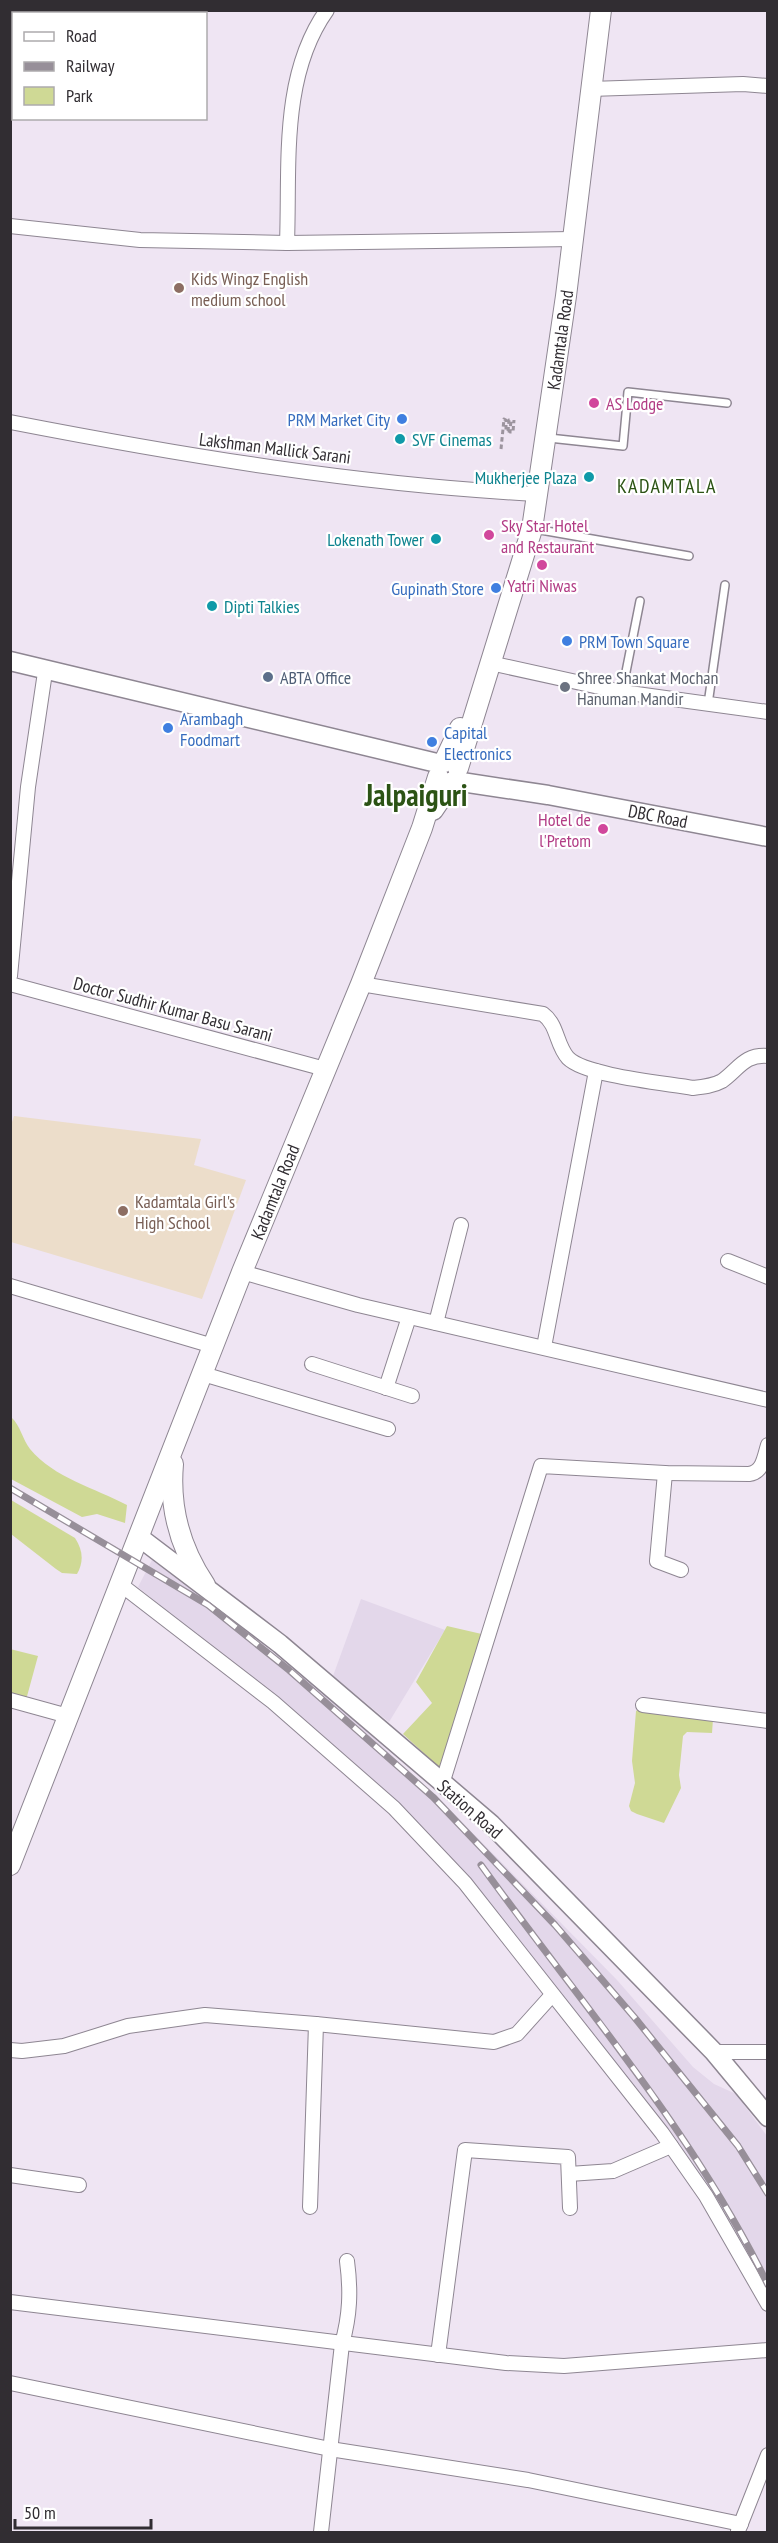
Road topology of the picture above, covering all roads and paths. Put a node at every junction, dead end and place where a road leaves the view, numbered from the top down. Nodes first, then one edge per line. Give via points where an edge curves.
1 (327, 10) edge
2 (601, 10) edge
3 (768, 86) edge
4 (590, 89) junction
5 (10, 226) edge
6 (573, 239) junction
7 (287, 243) junction
8 (727, 403) dead end
9 (514, 420) dead end
10 (10, 422) edge
11 (546, 438) junction
12 (501, 449) dead end
13 (538, 494) junction
14 (532, 529) junction
15 (689, 556) dead end
16 (725, 585) dead end
17 (640, 601) dead end
18 (10, 662) edge
19 (490, 663) junction
20 (10, 671) edge
21 (45, 674) junction
22 (622, 692) junction
23 (708, 704) junction
24 (768, 712) edge
25 (448, 772) junction
26 (768, 837) edge
27 (10, 976) edge
28 (10, 984) edge
29 (361, 984) junction
30 (768, 1056) edge
31 (326, 1069) junction
32 (596, 1071) junction
33 (461, 1226) dead end
34 (728, 1261) dead end
35 (242, 1272) junction
36 (768, 1278) edge
37 (10, 1286) edge
38 (409, 1317) junction
39 (436, 1323) junction
40 (213, 1346) junction
41 (544, 1347) junction
42 (312, 1364) dead end
43 (203, 1374) junction
44 (386, 1388) junction
45 (412, 1396) dead end
46 (768, 1400) edge
47 (186, 1418) junction
48 (388, 1429) dead end
49 (768, 1446) edge
50 (665, 1473) junction
51 (139, 1536) junction
52 (681, 1570) dead end
53 (120, 1584) junction
54 (205, 1586) junction
55 (10, 1700) edge
56 (643, 1705) dead end
57 (68, 1716) junction
58 (768, 1720) edge
59 (442, 1784) junction
60 (10, 1865) edge
61 (552, 1995) junction
62 (316, 2024) junction
63 (10, 2050) edge
64 (714, 2052) junction
65 (768, 2052) edge
66 (768, 2117) edge
67 (671, 2146) junction
68 (569, 2174) junction
69 (10, 2175) edge
70 (79, 2185) dead end
71 (310, 2207) dead end
72 (570, 2208) dead end
73 (346, 2261) dead end
74 (10, 2302) edge
75 (768, 2304) edge
76 (342, 2344) junction
77 (768, 2350) edge
78 (438, 2355) junction
79 (10, 2383) edge
80 (330, 2449) junction
81 (768, 2455) edge
82 (739, 2528) edge
83 (321, 2532) edge

1 - 7 street via 296,79
2 - 4 main road, Kadamtala Road
3 - 4 street
4 - 6 main road, Kadamtala Road
5 - 7 street via 140,240
6 - 7 street
6 - 11 main road, Kadamtala Road
8 - 11 lane via 628,392 623,446
9 - 12 path via 510,432 511,420 506,431 504,419
10 - 13 street, Lakshman Mallick Sarani via 288,470
11 - 13 main road, Kadamtala Road
13 - 14 main road, Kadamtala Road
14 - 15 lane
14 - 19 main road, Kadamtala Road
16 - 23 lane
17 - 22 lane
18 - 21 street
19 - 22 street
19 - 25 main road, Kadamtala Road
20 - 21 street
21 - 25 street, DBC Road via 286,740
21 - 27 street via 28,787
22 - 23 street
23 - 24 street
25 - 26 street, DBC Road
25 - 29 main road, Kadamtala Road
28 - 31 street, Doctor Sudhir Kumar Basu Sarani
29 - 31 main road, Kadamtala Road
29 - 32 street via 543,1014 553,1025 569,1058
30 - 32 street via 754,1056 721,1081 706,1087
31 - 35 main road, Kadamtala Road
32 - 41 street
33 - 39 street
34 - 36 street
35 - 38 street
35 - 40 main road, Kadamtala Road
37 - 40 street
38 - 39 street
38 - 44 street
39 - 41 street
40 - 43 main road, Kadamtala Road
41 - 46 street
42 - 44 street
43 - 47 main road, Kadamtala Road
43 - 48 street
44 - 45 street
47 - 51 main road, Kadamtala Road
47 - 54 main road via 174,1458 172,1500 180,1538
49 - 50 street via 756,1473
50 - 52 street via 657,1561
50 - 59 street via 541,1466
51 - 53 main road, Kadamtala Road
51 - 54 street, Station Road
53 - 57 main road, Kadamtala Road
53 - 61 street via 273,1702 394,1808 465,1883
54 - 59 street, Station Road via 331,1686
55 - 57 street
56 - 58 street
57 - 60 main road, Kadamtala Road
59 - 64 street, Station Road via 491,1824
61 - 62 street via 517,2034 494,2042
61 - 67 street
62 - 63 street via 205,2015 128,2026 64,2046
62 - 71 street
64 - 65 street
64 - 66 street, Station Road
67 - 68 street via 613,2171
67 - 75 street via 706,2196
68 - 72 street
68 - 78 street via 568,2157 465,2150
69 - 70 street
73 - 76 street via 350,2318
74 - 76 street
76 - 78 street
76 - 80 street
77 - 78 street via 564,2366
79 - 80 street
80 - 82 street via 528,2480
80 - 83 street
81 - 82 street

